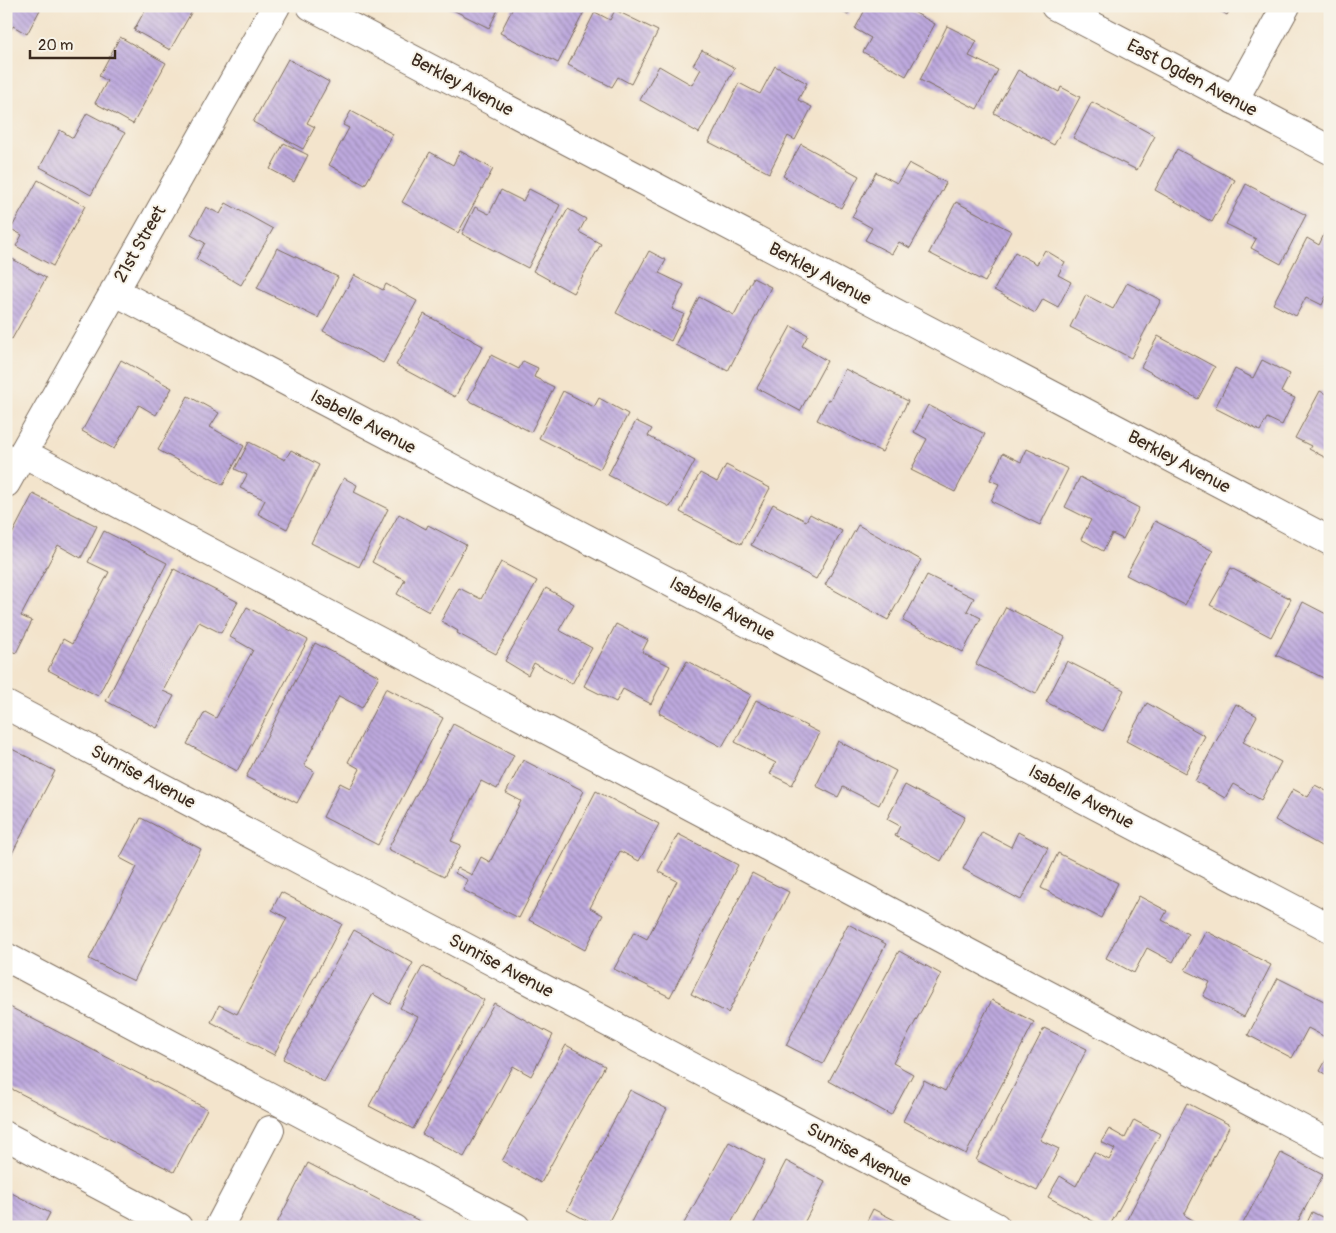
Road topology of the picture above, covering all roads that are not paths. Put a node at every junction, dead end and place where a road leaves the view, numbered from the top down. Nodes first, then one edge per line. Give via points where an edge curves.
1 (276, 6) edge
2 (311, 6) edge
3 (1055, 6) edge
4 (1286, 6) edge
5 (1234, 100) junction
6 (1330, 150) edge
7 (114, 292) junction
8 (23, 453) junction
9 (6, 483) edge
10 (1330, 541) edge
11 (6, 704) edge
12 (1330, 928) edge
13 (6, 957) edge
14 (270, 1130) dead end
15 (6, 1136) edge
16 (1330, 1144) edge
17 (178, 1227) edge
18 (219, 1227) edge
19 (516, 1227) edge
20 (996, 1227) edge

1 - 7 street, 21st Street
2 - 10 street, Berkley Avenue
3 - 5 street, East Ogden Avenue
4 - 5 street
5 - 6 street, East Ogden Avenue
7 - 8 street, 21st Street
7 - 12 street, Isabelle Avenue
8 - 9 street, 21st Street
8 - 16 street
11 - 20 street, Sunrise Avenue
13 - 19 street
14 - 18 street
15 - 17 street

